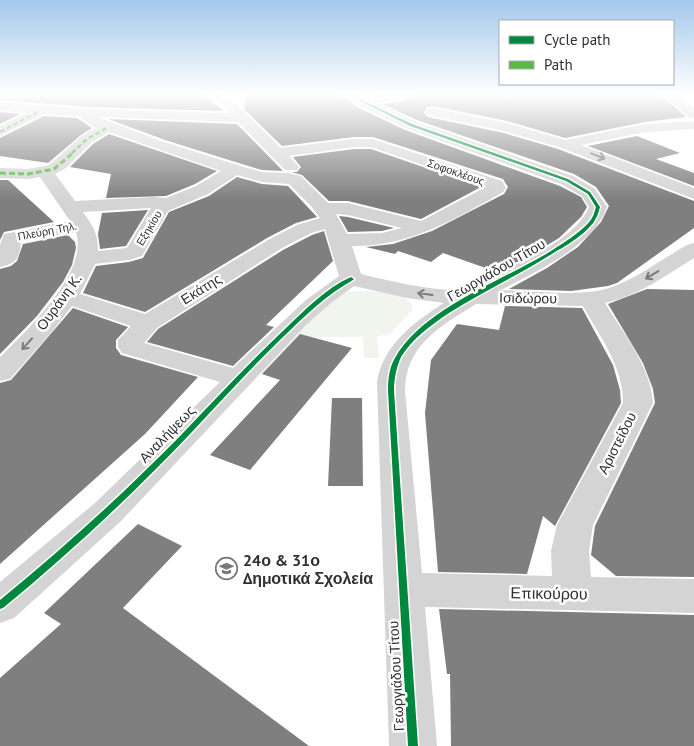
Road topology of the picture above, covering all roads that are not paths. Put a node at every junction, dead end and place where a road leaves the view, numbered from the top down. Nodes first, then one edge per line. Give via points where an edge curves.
1 (103, 130) edge
2 (117, 130) edge
3 (254, 130) edge
4 (452, 130) edge
5 (516, 130) edge
6 (636, 130) edge
7 (564, 144) junction
8 (279, 153) junction
9 (235, 169) junction
10 (0, 173) edge
11 (47, 176) junction
12 (291, 177) junction
13 (8, 190) dead end
14 (694, 194) edge
15 (167, 204) junction
16 (68, 207) junction
17 (333, 223) junction
18 (82, 225) junction
19 (423, 227) junction
20 (5, 240) edge
21 (86, 259) junction
22 (689, 259) edge
23 (0, 261) edge
24 (351, 279) junction
25 (66, 297) junction
26 (471, 297) junction
27 (591, 299) junction
28 (148, 323) junction
29 (0, 373) edge
30 (237, 378) junction
31 (404, 590) junction
32 (572, 593) junction
33 (694, 596) edge
34 (0, 605) edge
35 (412, 746) edge

1 - 11 street via 87,139
2 - 9 street
3 - 8 street
4 - 26 street, Γεωργιάδου Τίτου via 567,180 589,193 598,207 596,217 586,228 553,252
5 - 7 street
6 - 7 street
7 -> 14 street
8 - 12 street via 292,169
8 - 19 street, Σοφοκλέους via 372,143 496,185 497,188
9 - 12 street via 265,178
9 - 15 street, Εξηκίου via 202,190
10 - 11 street
11 - 13 street
11 - 16 street, Ουράνη Κ.
12 - 17 street via 302,185
15 - 16 street
15 - 21 street, Εξηκίου via 158,211 135,252
16 - 18 street, Ουράνη Κ.
17 - 19 street, Σοφοκλέους via 388,238
17 - 19 street via 348,209
17 - 24 street
17 - 28 street, Εκάτης via 304,229 275,244
18 - 20 street, Πλεύρη Τηλ.
18 - 21 street, Ουράνη Κ. via 88,237
20 - 23 street, Πλεύρη Τηλ. via 9,256
21 - 25 street, Ουράνη Κ.
22 -> 27 street, Ισιδώρου via 621,292
26 -> 24 street, Ισιδώρου via 418,293
24 - 30 street, Αναλήψεως via 312,306
25 - 28 street
25 -> 29 street, Ουράνη Κ.
26 - 27 street, Ισιδώρου
26 - 31 street, Γεωργιάδου Τίτου via 414,338 399,356 391,379
27 - 32 street, Αριστείδου via 640,395 575,525 570,551
28 - 30 street, Εκάτης via 131,340 131,346
30 - 34 street, Αναλήψεως via 117,503
31 - 32 street, Επικούρου
31 - 35 street, Γεωργιάδου Τίτου
32 - 33 street, Επικούρου

